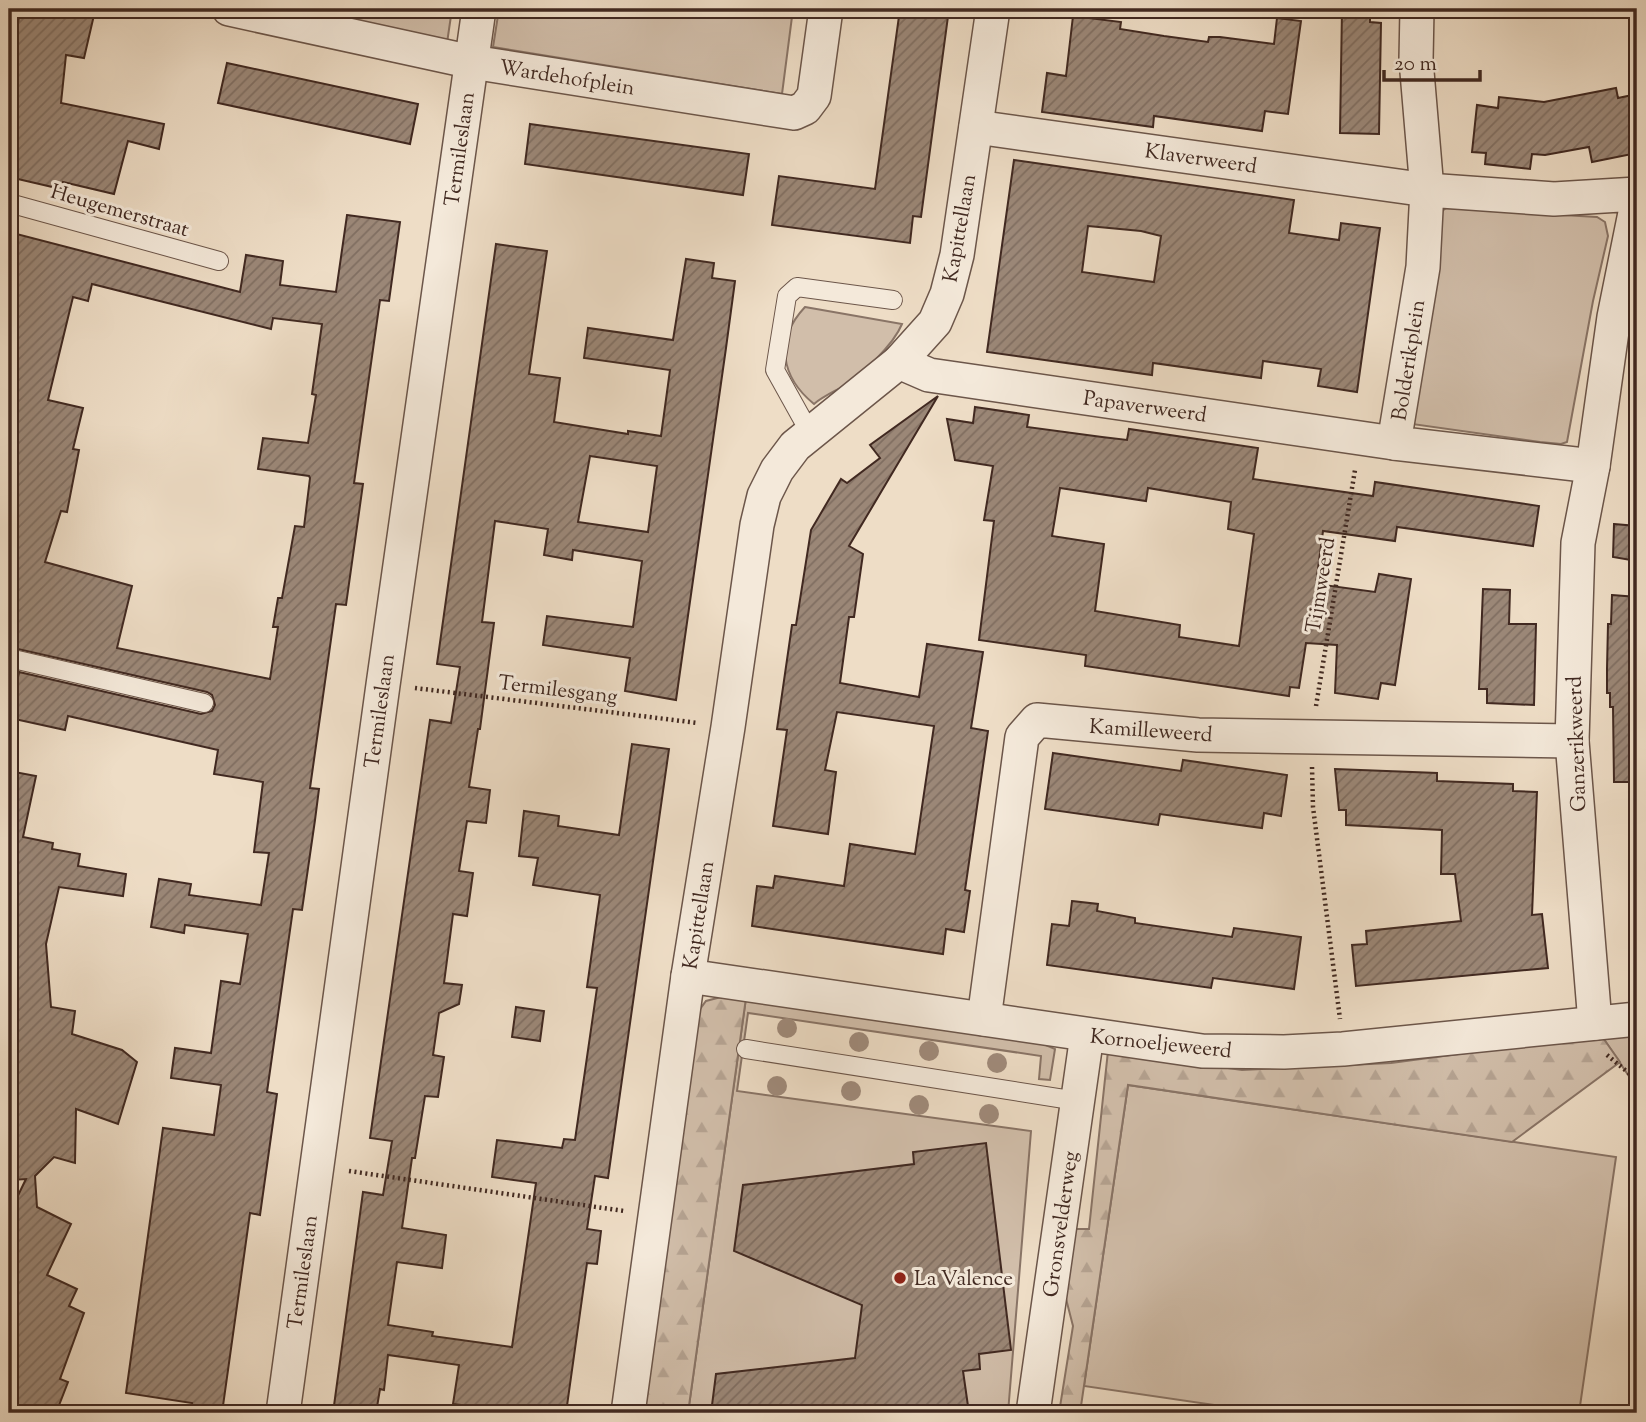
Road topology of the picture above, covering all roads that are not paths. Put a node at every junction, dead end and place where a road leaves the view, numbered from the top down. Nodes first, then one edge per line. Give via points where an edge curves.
1 (229, 9) edge
2 (479, 9) edge
3 (826, 9) edge
4 (993, 9) edge
5 (1417, 9) edge
6 (472, 62) junction
7 (976, 127) junction
8 (1427, 190) junction
9 (1637, 194) edge
10 (9, 203) edge
11 (1637, 203) edge
12 (219, 261) dead end
13 (893, 300) dead end
14 (899, 362) junction
15 (810, 432) junction
16 (1394, 443) junction
17 (1592, 466) junction
18 (9, 658) edge
19 (204, 704) dead end
20 (1572, 741) junction
21 (688, 976) junction
22 (1637, 1018) edge
23 (984, 1019) junction
24 (1595, 1023) junction
25 (1087, 1035) junction
26 (746, 1049) dead end
27 (1077, 1101) junction
28 (283, 1413) edge
29 (628, 1413) edge
30 (1033, 1413) edge

1 - 6 street, Wardehofplein
2 - 6 street, Termileslaan
3 - 6 street, Wardehofplein via 814,96 794,113
4 - 7 street, Kapittellaan
5 - 8 street, Bolderikplein via 1416,60
6 - 28 street, Termileslaan
7 - 8 street, Klaverweerd
7 - 14 street, Kapittellaan via 947,294 935,322
8 - 9 street via 1554,199
8 - 16 street, Bolderikplein via 1423,267
10 - 12 lane, Heugemerstraat
11 - 17 street
13 - 15 lane via 797,287 788,296 775,370
14 - 15 street, Kapittellaan
14 - 16 street, Papaverweerd via 929,375
15 - 21 street, Kapittellaan via 777,470 757,525
16 - 17 street, Bolderikplein
17 - 20 street, Ganzerikweerd via 1578,543
18 - 19 lane
20 - 23 street, Kamilleweerd via 1198,735 1037,720 1022,737
20 - 24 street, Ganzerikweerd
21 - 23 street, Kornoeljeweerd
21 - 29 street, Kapittellaan
22 - 24 street, Kornoeljeweerd
23 - 25 street, Kornoeljeweerd
24 - 25 street, Kornoeljeweerd via 1284,1052 1202,1051
25 - 27 street, Gronsvelderweg
26 - 27 lane
27 - 30 street, Gronsvelderweg

